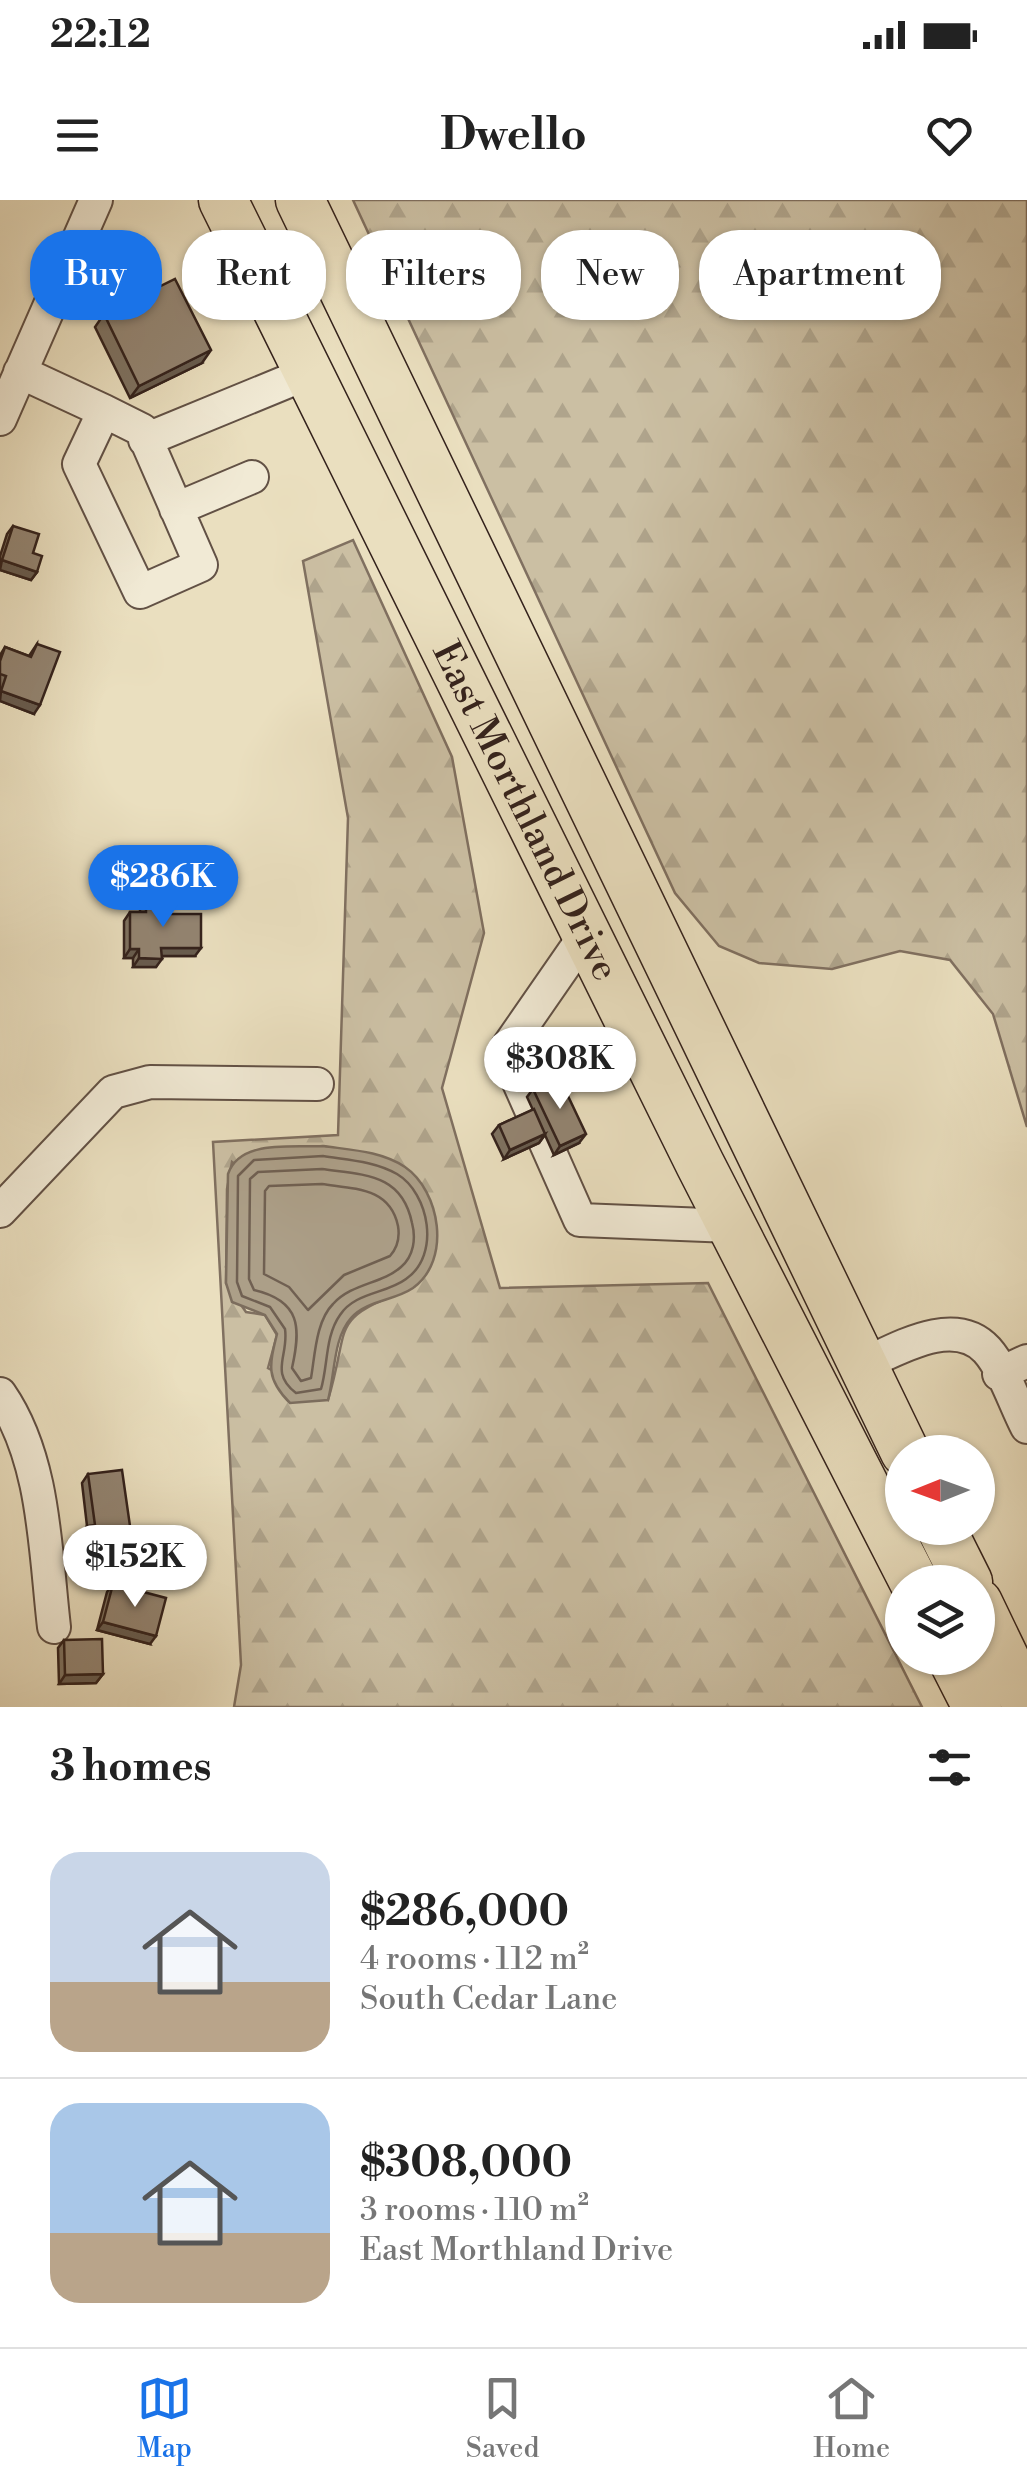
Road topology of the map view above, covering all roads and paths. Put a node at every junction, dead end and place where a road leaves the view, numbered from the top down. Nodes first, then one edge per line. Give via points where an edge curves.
1 (96, 200) edge
2 (223, 200) edge
3 (300, 200) edge
4 (20, 372) junction
5 (308, 373) junction
6 (104, 411) junction
7 (0, 419) edge
8 (146, 440) junction
9 (252, 477) dead end
10 (176, 508) junction
11 (586, 934) junction
12 (317, 1084) dead end
13 (0, 1211) edge
14 (731, 1226) junction
15 (862, 1366) junction
16 (1013, 1368) edge
17 (0, 1394) edge
18 (1027, 1427) edge
19 (896, 1435) edge
20 (905, 1565) edge
21 (54, 1626) dead end
22 (995, 1638) edge
23 (961, 1675) edge
24 (1027, 1705) edge
25 (978, 1707) edge

1 - 4 street
2 - 5 highway, East Morthland Drive
3 - 15 highway, East Morthland Drive
4 - 6 street
4 - 7 street
5 - 8 street
5 - 11 highway, East Morthland Drive
6 - 8 street via 142,430
6 - 10 street via 79,464 140,592 201,565
8 - 10 street
9 - 10 street
11 - 14 highway, East Morthland Drive
11 - 14 street via 505,1051 580,1220
12 - 13 street via 150,1082 113,1092
14 - 20 highway, East Morthland Drive
15 - 16 street via 946,1334 967,1338
15 - 19 highway, East Morthland Drive
16 - 18 street
17 - 21 street via 36,1483
22 - 24 highway
23 - 25 highway

